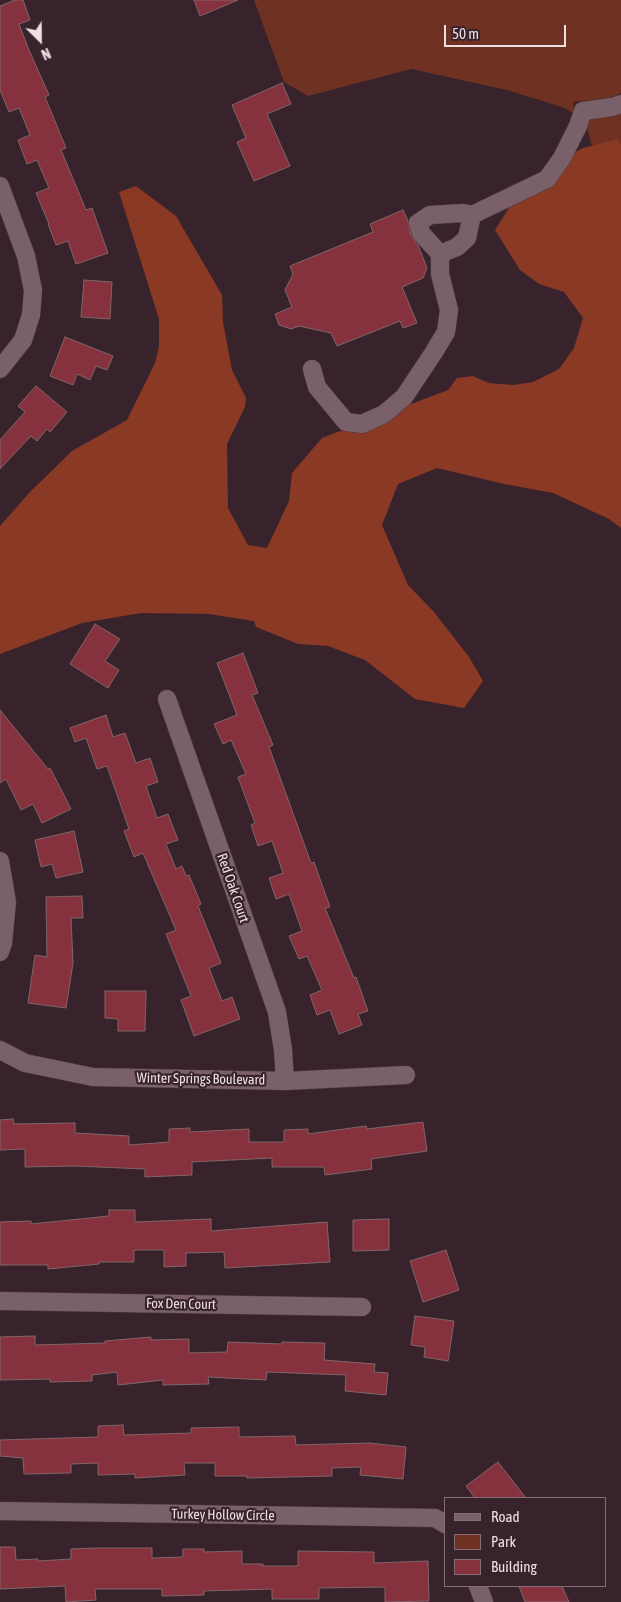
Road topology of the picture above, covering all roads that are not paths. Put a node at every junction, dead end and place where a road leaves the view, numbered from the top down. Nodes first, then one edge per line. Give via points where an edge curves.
1 (621, 104) edge
2 (0, 186) edge
3 (472, 215) junction
4 (440, 254) junction
5 (0, 369) edge
6 (312, 369) dead end
7 (167, 699) dead end
8 (0, 861) edge
9 (0, 952) edge
10 (0, 1050) edge
11 (406, 1075) dead end
12 (285, 1081) junction
13 (0, 1301) edge
14 (362, 1306) dead end
15 (0, 1511) edge
16 (444, 1523) edge
17 (478, 1587) edge
18 (484, 1602) edge

1 - 3 street via 583,111 562,158 547,179
2 - 5 street via 26,256 33,290 31,315 22,340
3 - 4 street via 467,238 457,248
3 - 4 street via 430,216 418,223 421,233
4 - 6 street via 440,274 449,310 446,332 404,397 384,414 362,424 346,422 317,387
7 - 12 street, Red Oak Court via 277,1012
8 - 9 street via 7,902
10 - 12 street, Winter Springs Boulevard via 25,1063 93,1078
11 - 12 street, Winter Springs Boulevard
13 - 14 street, Fox Den Court
15 - 16 street, Turkey Hollow Circle via 435,1518
17 - 18 street

